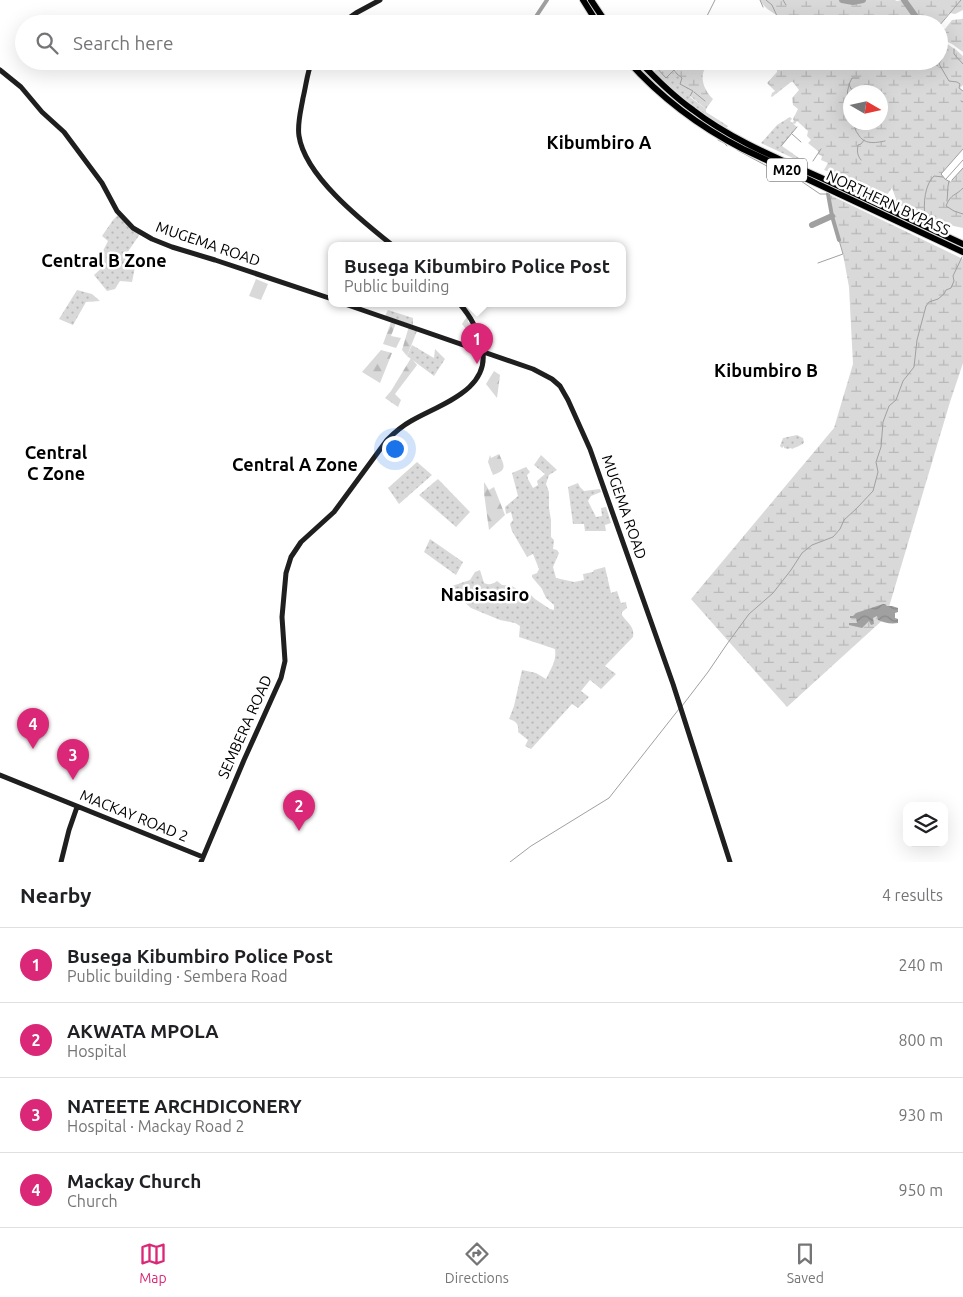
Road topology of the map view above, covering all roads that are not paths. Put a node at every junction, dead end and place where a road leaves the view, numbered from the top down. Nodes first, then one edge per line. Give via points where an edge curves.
1 (380, 0) edge
2 (583, 0) edge
3 (591, 0) edge
4 (352, 15) edge
5 (592, 15) edge
6 (601, 15) edge
7 (0, 70) edge
8 (309, 70) edge
9 (637, 70) edge
10 (648, 70) edge
11 (388, 242) edge
12 (963, 244) edge
13 (963, 252) edge
14 (328, 298) edge
15 (354, 307) edge
16 (462, 307) edge
17 (483, 351) junction
18 (0, 775) edge
19 (78, 807) junction
20 (202, 859) edge
21 (62, 862) edge
22 (730, 862) edge

1 - 4 street
2 - 5 highway
3 - 6 highway
7 - 14 street, MUGEMA ROAD via 64,132 102,182 122,217 133,228 172,247
8 - 11 street via 298,131 302,148 312,167 332,191
9 - 13 highway, NORTHERN BYPASS / M20 via 678,109 714,134
10 - 12 highway, NORTHERN BYPASS / M20 via 693,111 722,130
15 - 17 street, MUGEMA ROAD
16 - 17 street via 475,325
17 - 20 street, SEMBERA ROAD via 483,364 475,381 461,394 396,431 334,512 294,550 286,573 282,617 285,661 281,678
17 - 22 street, MUGEMA ROAD via 552,378 564,392 577,418 680,707
18 - 19 street, MACKAY ROAD 2
19 - 20 street, MACKAY ROAD 2
19 - 21 street

